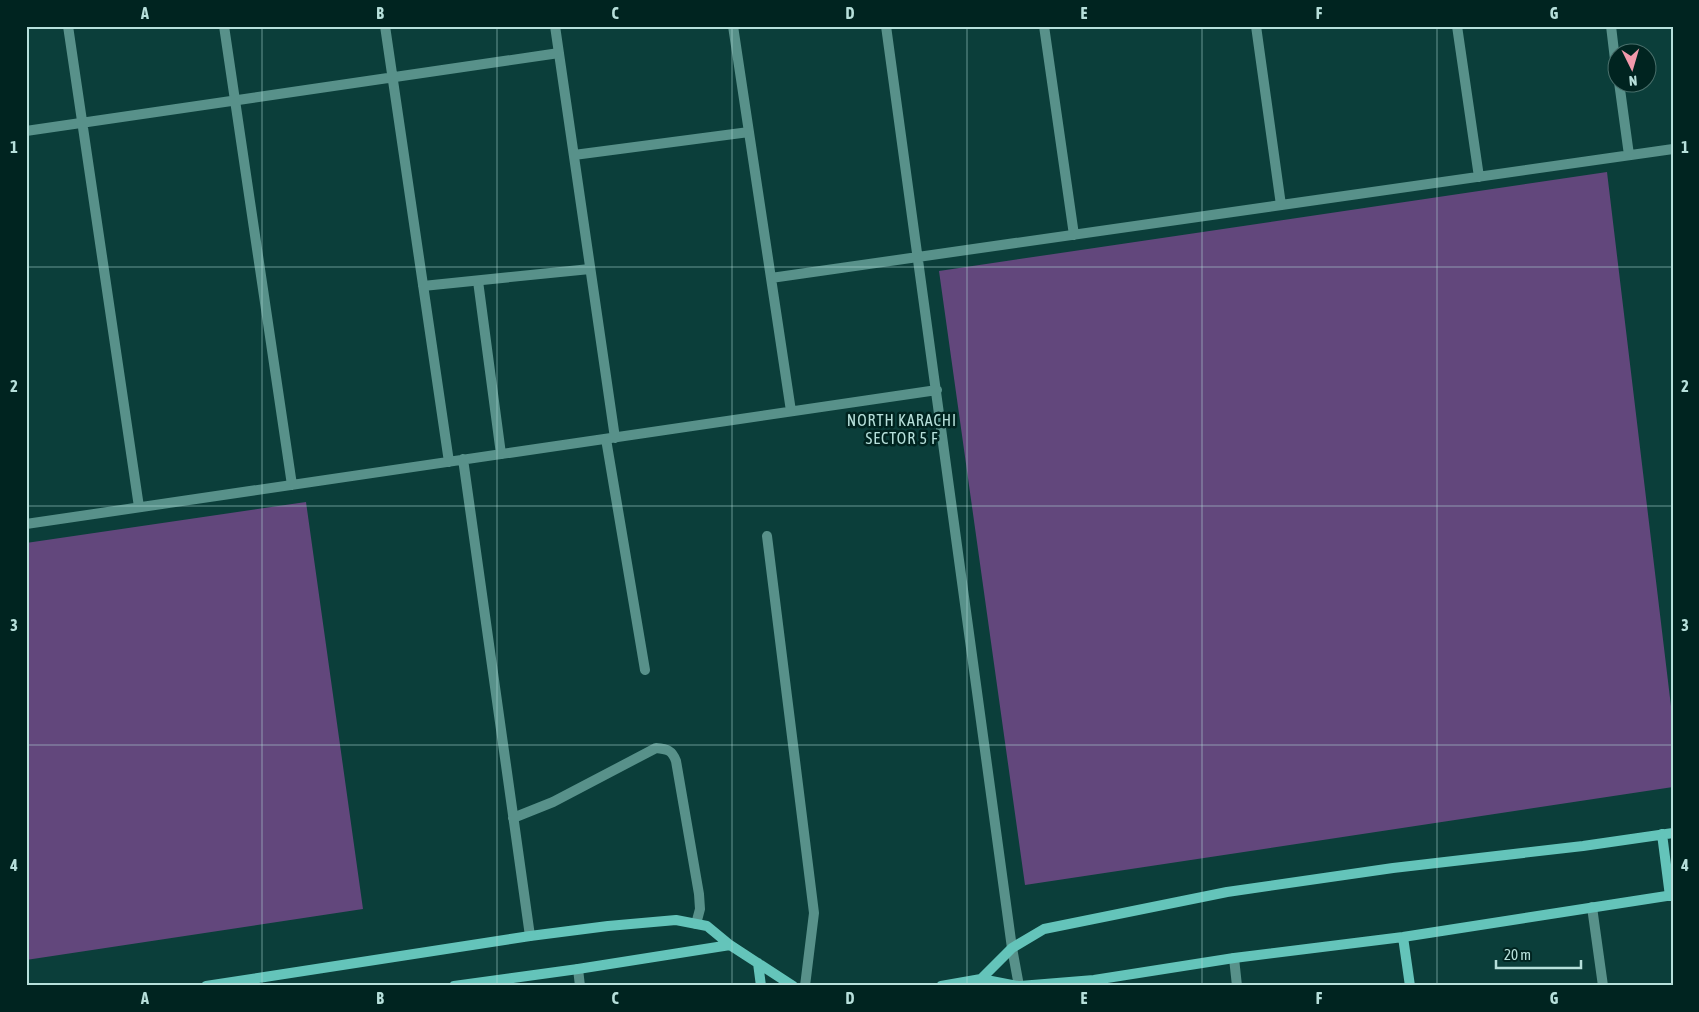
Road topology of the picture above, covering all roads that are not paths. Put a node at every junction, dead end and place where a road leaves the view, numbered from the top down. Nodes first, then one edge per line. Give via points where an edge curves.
1 (68, 26) edge
2 (224, 26) edge
3 (384, 26) edge
4 (555, 26) edge
5 (733, 26) edge
6 (886, 26) edge
7 (1044, 26) edge
8 (1256, 26) edge
9 (1457, 26) edge
10 (1610, 26) edge
11 (1612, 42) edge
12 (559, 53) junction
13 (392, 77) junction
14 (1620, 92) edge
15 (235, 100) junction
16 (82, 123) junction
17 (26, 131) edge
18 (749, 132) junction
19 (1673, 149) edge
20 (574, 155) junction
21 (1629, 155) junction
22 (1479, 178) junction
23 (1282, 205) junction
24 (1074, 235) junction
25 (918, 257) junction
26 (590, 269) junction
27 (771, 278) junction
28 (478, 281) junction
29 (423, 286) junction
30 (937, 390) junction
31 (791, 411) junction
32 (611, 438) junction
33 (501, 454) junction
34 (463, 460) junction
35 (449, 462) junction
36 (292, 485) junction
37 (140, 507) junction
38 (26, 524) edge
39 (767, 536) dead end
40 (645, 670) dead end
41 (513, 818) junction
42 (1667, 834) edge
43 (1671, 896) edge
44 (1592, 907) junction
45 (696, 924) junction
46 (530, 936) junction
47 (1403, 937) junction
48 (730, 945) junction
49 (1012, 948) junction
50 (1234, 958) junction
51 (758, 963) junction
52 (578, 969) junction
53 (981, 979) junction
54 (1095, 983) edge
55 (206, 986) edge
56 (454, 986) edge
57 (580, 986) edge
58 (761, 986) edge
59 (793, 986) edge
60 (805, 986) edge
61 (942, 986) edge
62 (1019, 986) edge
63 (1237, 986) edge
64 (1410, 986) edge
65 (1603, 986) edge

1 - 16 street
2 - 15 street
3 - 13 street
4 - 12 street
5 - 18 street
6 - 25 street
7 - 24 street
8 - 23 street
9 - 22 street
10 - 11 street
12 - 13 street
12 - 20 street
13 - 15 street
13 - 29 street
14 - 21 street
15 - 16 street
15 - 36 street
16 - 17 street
16 - 37 street
18 - 20 street
18 - 27 street
19 - 21 street
20 - 26 street
21 - 22 street
22 - 23 street
23 - 24 street
24 - 25 street
25 - 27 street
25 - 30 street
26 - 28 street
26 - 32 street
27 - 31 street
28 - 29 street
28 - 33 street
29 - 35 street
30 - 31 street
30 - 49 street
31 - 32 street
32 - 33 street
32 - 40 street
33 - 34 street
34 - 35 street
34 - 41 street
35 - 36 street
36 - 37 street
37 - 38 street
39 - 60 street via 814,913
41 - 45 street via 553,802 656,748 667,749 676,761 700,894
41 - 46 street
42 - 43 street
42 - 49 street via 1227,892 1044,929
43 - 44 street
44 - 47 street
44 - 65 street
45 - 46 street via 676,920
45 - 48 street via 707,926
46 - 55 street
47 - 50 street
47 - 64 street
48 - 51 street
48 - 52 street
49 - 53 street
49 - 62 street
50 - 54 street
50 - 63 street
51 - 58 street
51 - 59 street
52 - 56 street
52 - 57 street
53 - 61 street
53 - 62 street
54 - 62 street

